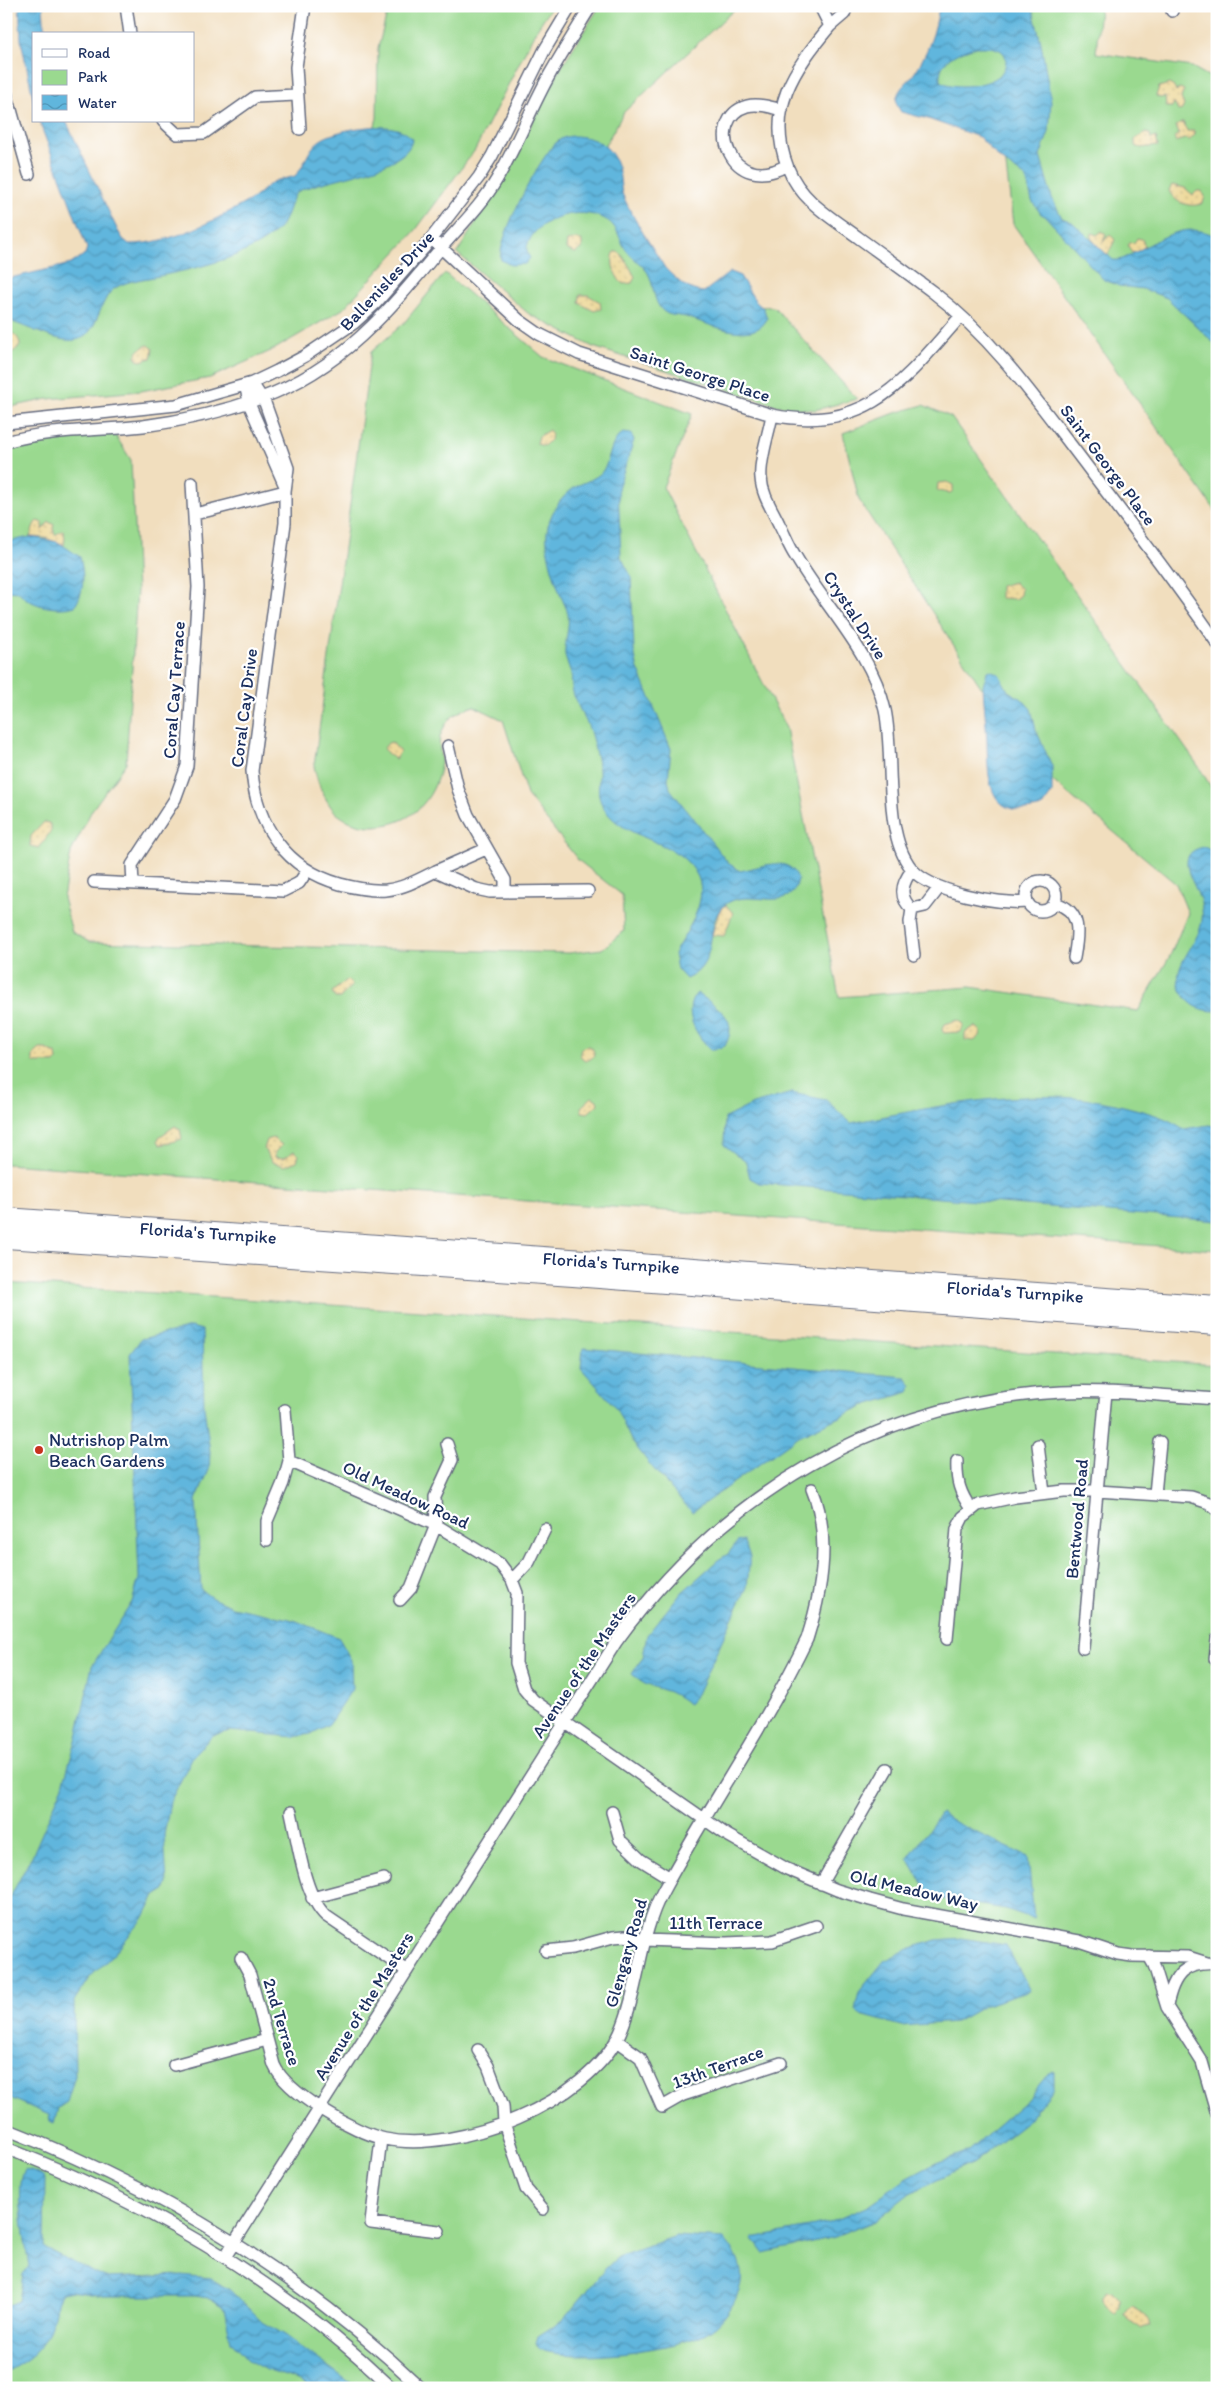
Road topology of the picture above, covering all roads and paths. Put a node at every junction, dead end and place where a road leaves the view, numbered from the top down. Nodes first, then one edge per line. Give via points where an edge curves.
1 (126, 6) edge
2 (305, 6) edge
3 (571, 6) edge
4 (591, 6) edge
5 (820, 6) edge
6 (847, 6) edge
7 (830, 26) junction
8 (130, 32) edge
9 (6, 92) edge
10 (296, 94) junction
11 (782, 110) junction
12 (164, 122) edge
13 (300, 129) dead end
14 (787, 165) junction
15 (29, 174) dead end
16 (431, 238) junction
17 (441, 249) junction
18 (961, 316) junction
19 (249, 384) junction
20 (262, 398) junction
21 (249, 402) junction
22 (772, 415) junction
23 (6, 423) edge
24 (6, 442) edge
25 (192, 483) dead end
26 (285, 488) junction
27 (195, 514) junction
28 (1217, 643) edge
29 (448, 746) dead end
30 (486, 849) junction
31 (912, 870) junction
32 (307, 871) junction
33 (436, 871) junction
34 (94, 882) dead end
35 (133, 884) junction
36 (939, 888) junction
37 (588, 891) dead end
38 (505, 892) junction
39 (1027, 902) junction
40 (1055, 904) junction
41 (912, 909) junction
42 (914, 955) dead end
43 (1074, 958) dead end
44 (6, 1218) edge
45 (6, 1238) edge
46 (1217, 1306) edge
47 (1217, 1325) edge
48 (1106, 1392) junction
49 (1217, 1399) edge
50 (285, 1410) dead end
51 (1160, 1442) dead end
52 (447, 1444) dead end
53 (1038, 1445) dead end
54 (289, 1461) junction
55 (957, 1461) dead end
56 (812, 1489) dead end
57 (1097, 1491) junction
58 (1044, 1493) junction
59 (1155, 1494) junction
60 (1214, 1503) edge
61 (971, 1509) junction
62 (436, 1525) junction
63 (545, 1529) dead end
64 (267, 1540) dead end
65 (512, 1580) junction
66 (400, 1600) dead end
67 (947, 1639) dead end
68 (1217, 1639) edge
69 (1084, 1648) dead end
70 (1215, 1659) dead end
71 (564, 1724) junction
72 (887, 1770) dead end
73 (291, 1812) dead end
74 (612, 1812) dead end
75 (704, 1819) junction
76 (670, 1878) junction
77 (384, 1880) dead end
78 (821, 1884) junction
79 (312, 1898) junction
80 (816, 1926) dead end
81 (644, 1940) junction
82 (546, 1951) dead end
83 (1149, 1956) junction
84 (241, 1958) dead end
85 (1212, 1964) edge
86 (407, 1971) junction
87 (1167, 2007) junction
88 (267, 2040) junction
89 (616, 2040) junction
90 (478, 2050) dead end
91 (781, 2063) dead end
92 (174, 2065) dead end
93 (320, 2108) junction
94 (1217, 2114) edge
95 (504, 2123) junction
96 (6, 2128) edge
97 (381, 2139) junction
98 (6, 2148) edge
99 (543, 2209) dead end
100 (439, 2231) dead end
101 (235, 2242) junction
102 (225, 2257) junction
103 (392, 2388) edge
104 (420, 2388) edge

1 - 8 street
2 - 10 street
3 - 16 street, Ballenisles Drive via 544,51 492,156
4 - 17 street, Ballenisles Drive via 550,73 497,179
5 - 7 street
6 - 7 street, Saint George Place via 844,14
7 - 11 street, Saint George Place via 799,64 791,78
9 - 15 street
10 - 12 street via 254,97 204,132 178,134
10 - 13 street
11 - 14 street, Saint George Place via 781,136
11 - 14 street via 756,106 742,109 729,124 726,144 734,162 751,173 774,172
14 - 18 street, Saint George Place via 797,186 817,208
16 - 17 street, Saint George Place
16 - 19 street, Ballenisles Drive via 376,303 354,323 305,356
17 - 20 street, Ballenisles Drive via 356,343 307,376
17 - 22 street, Saint George Place via 519,320 561,346
18 - 22 street, Saint George Place via 905,380 874,403 823,419 803,420
18 - 28 street, Saint George Place via 980,332 1022,380
19 - 20 street, Coral Cay Drive
19 - 21 street, Coral Cay Drive
19 - 23 street, Ballenisles Drive via 176,405
20 - 21 street, Ballenisles Drive
20 - 26 street, Coral Cay Drive via 288,468
21 - 24 street, Ballenisles Drive via 184,419 38,435
21 - 26 street, Coral Cay Drive
22 - 31 street, Crystal Drive via 760,476 765,496 796,557 859,649 881,695 888,728 895,832
25 - 27 street, Coral Cay Terrace
26 - 27 street
26 - 32 street, Coral Cay Drive via 285,523 252,771 256,798 272,836 288,856
27 - 35 street, Coral Cay Terrace via 198,587 187,766 175,799 132,865
29 - 30 street via 458,789
30 - 33 street, Coral Cay Drive
30 - 38 street via 505,880
31 - 36 street, Crystal Drive
31 - 41 street via 905,879 902,892
32 - 33 street, Coral Cay Drive via 330,881 370,890 400,888
32 - 35 street via 300,883 283,891
33 - 38 street via 482,891
34 - 35 street
36 - 39 street, Crystal Drive via 953,893
36 - 41 street via 925,906
37 - 38 street
39 - 40 street, Crystal Drive via 1034,909 1043,911
39 - 40 street via 1029,887 1042,880 1055,888
40 - 43 street via 1067,909 1076,919 1078,932
41 - 42 street via 910,922
44 - 46 highway, Florida's Turnpike
45 - 47 highway, Florida's Turnpike via 573,1276
48 - 49 street, Avenue of the Masters
48 - 57 street, Bentwood Road
48 - 71 street, Avenue of the Masters via 1026,1395 943,1411 846,1446 801,1470 728,1520 669,1576 616,1642
50 - 54 street
51 - 59 street
52 - 62 street via 452,1460 435,1497
53 - 58 street
54 - 62 street, Old Meadow Road
54 - 64 street via 284,1484 267,1521
55 - 61 street via 956,1479
56 - 75 street, Glengary Road via 822,1518 823,1542 818,1596 809,1632 797,1659
57 - 58 street
57 - 59 street
57 - 69 street, Bentwood Road
58 - 61 street via 984,1502
59 - 60 street via 1199,1498
61 - 67 street via 960,1522 956,1536
62 - 65 street, Old Meadow Road via 494,1560
62 - 66 street via 411,1588
63 - 65 street via 528,1562
65 - 71 street, Old Meadow Road via 518,1600 518,1676 533,1700
68 - 70 street
71 - 75 street, Old Meadow Way
71 - 86 street, Avenue of the Masters
72 - 78 street
73 - 79 street
74 - 76 street via 620,1840 641,1860
75 - 76 street, Glengary Road
75 - 78 street, Old Meadow Way via 757,1853
76 - 81 street, Glengary Road
77 - 79 street
78 - 83 street, Old Meadow Way via 903,1909 1080,1941 1118,1954
79 - 86 street via 326,1916
80 - 81 street, 11th Terrace via 772,1941
81 - 82 street, 11th Terrace via 613,1937 573,1948
81 - 89 street, Glengary Road via 630,2007
83 - 85 street, Old Meadow Way via 1188,1956
83 - 87 street
84 - 88 street, 2nd Terrace via 250,1974
85 - 87 street, Old Meadow Way via 1195,1965 1180,1973 1172,1984
86 - 93 street, Avenue of the Masters
87 - 94 street via 1202,2062
88 - 92 street
88 - 93 street, 2nd Terrace via 274,2065 284,2082
89 - 91 street, 13th Terrace via 640,2057 662,2107 683,2095
89 - 95 street, Glengary Road via 597,2067 571,2090
90 - 95 street via 488,2066 503,2106
93 - 97 street, Glengary Road
93 - 101 street, Avenue of the Masters
95 - 97 street, Glengary Road via 444,2140 404,2142
95 - 99 street via 526,2189
96 - 101 street via 122,2178
97 - 100 street via 371,2223
98 - 102 street via 124,2200
101 - 102 street, Avenue of the Masters
101 - 104 street via 320,2301
102 - 103 street via 306,2315

